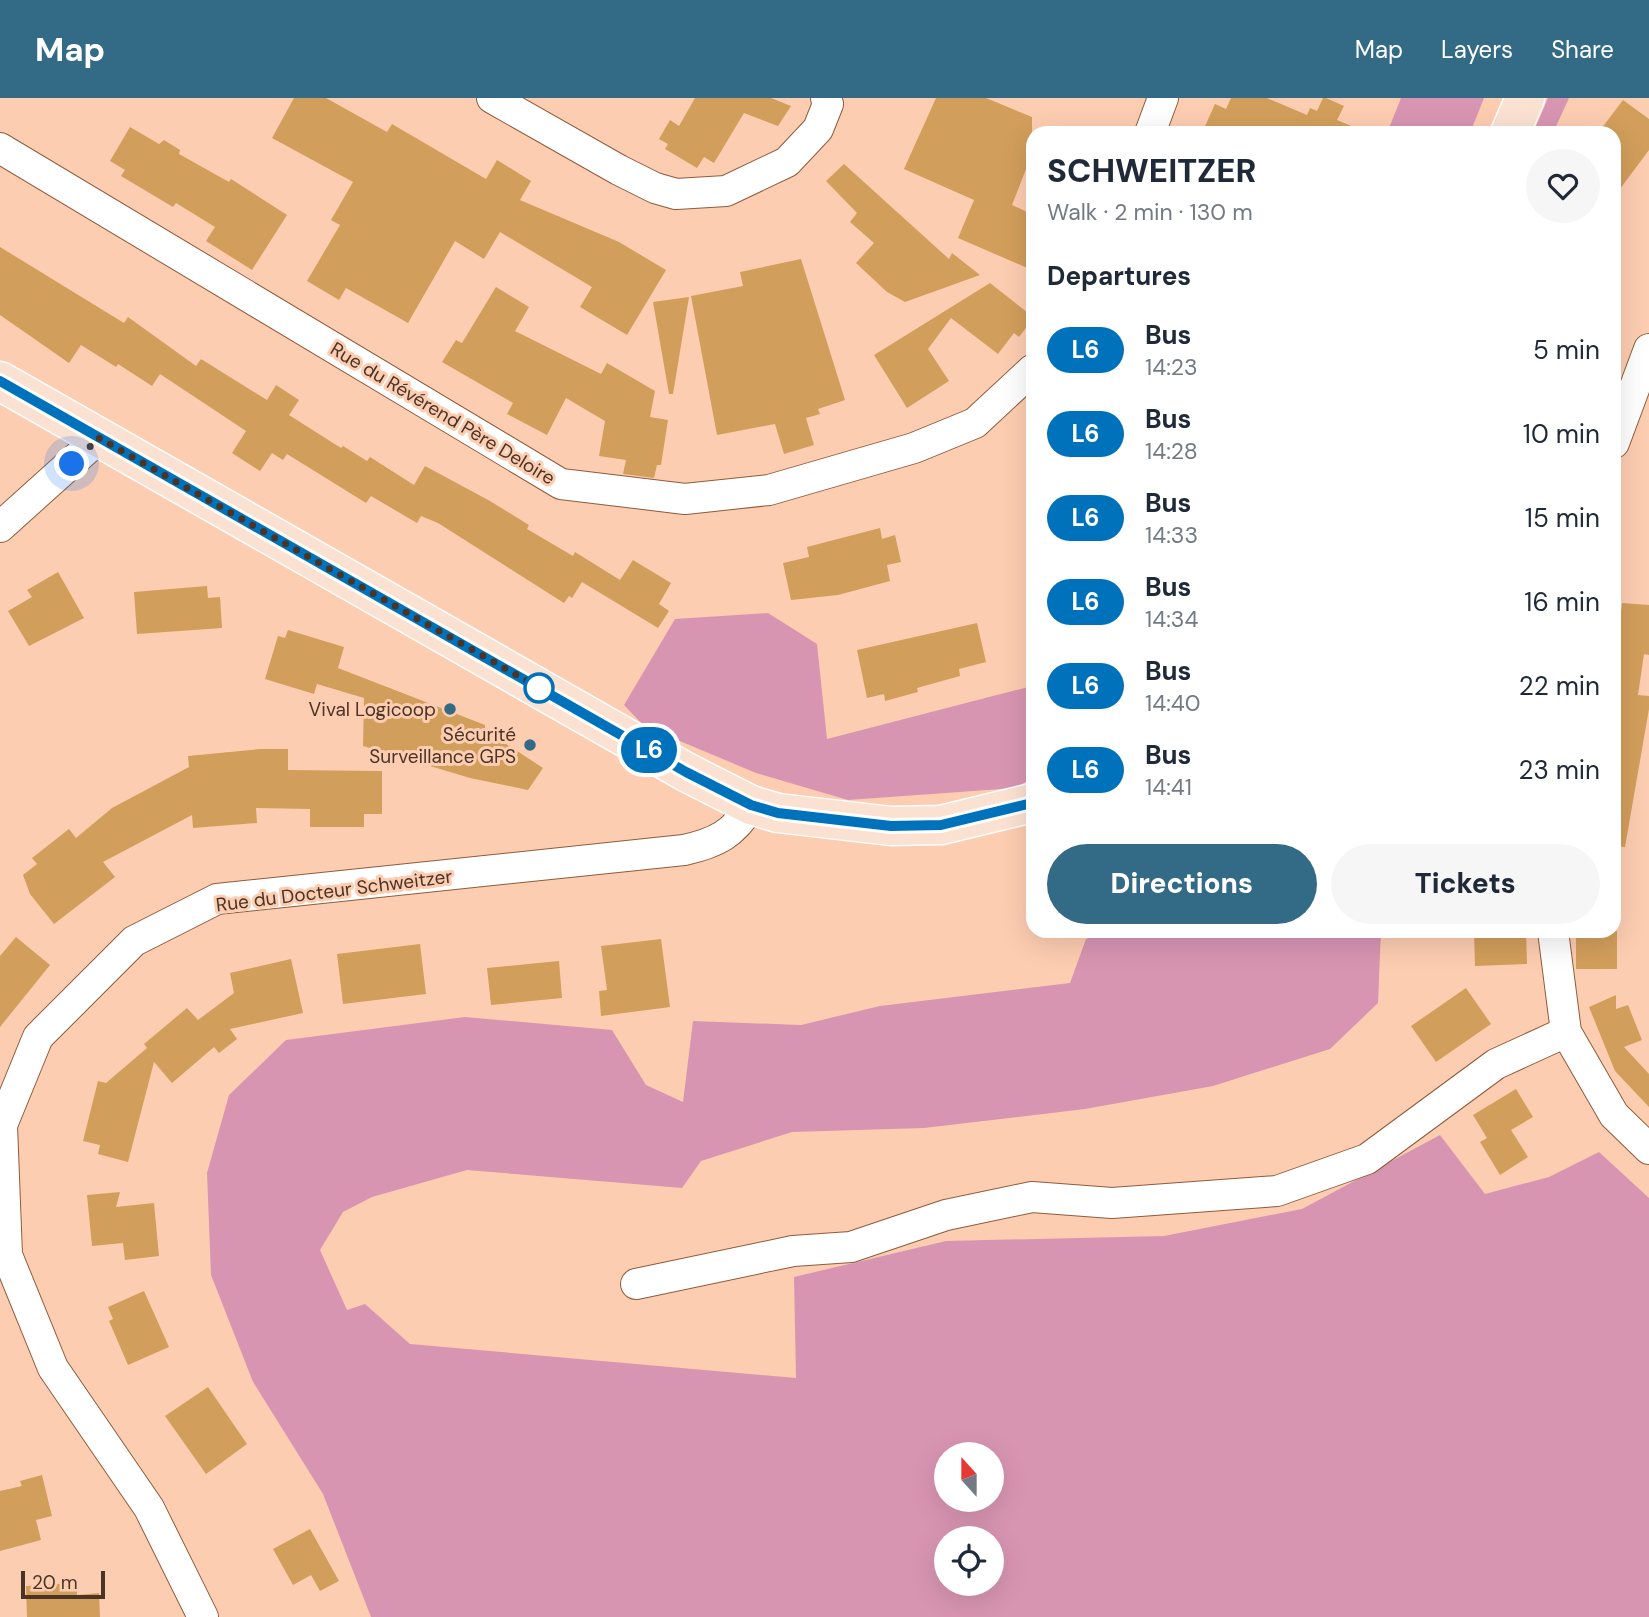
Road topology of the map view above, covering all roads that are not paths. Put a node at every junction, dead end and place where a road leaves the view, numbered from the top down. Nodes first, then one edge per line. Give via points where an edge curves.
1 (492, 98) edge
2 (826, 98) edge
3 (1163, 98) edge
4 (1525, 98) edge
5 (1153, 126) edge
6 (1513, 126) edge
7 (0, 148) edge
8 (1649, 349) edge
9 (1026, 376) edge
10 (0, 381) edge
11 (1621, 424) edge
12 (99, 438) junction
13 (0, 527) edge
14 (1026, 804) edge
15 (751, 805) junction
16 (1554, 938) edge
17 (1566, 1032) junction
18 (1649, 1149) edge
19 (636, 1284) dead end
20 (203, 1617) edge

1 - 2 street via 619,170 676,194 726,191 787,162 818,129
3 - 5 street
4 - 6 main road
7 - 9 street, Rue du Révérend Père Deloire via 561,484 685,499 769,489 915,448 975,423
8 - 11 street
10 - 12 main road
12 - 13 street
12 - 15 main road
14 - 15 main road via 941,825 891,826 778,813
15 - 20 street, Rue du Docteur Schweitzer via 725,837 684,850 217,899 134,941 38,1037 2,1125 8,1255 53,1368 149,1508
16 - 17 street
17 - 18 street via 1614,1115
17 - 19 street via 1496,1064 1367,1159 1277,1191 1112,1203 1032,1197 946,1215 851,1247 793,1251

